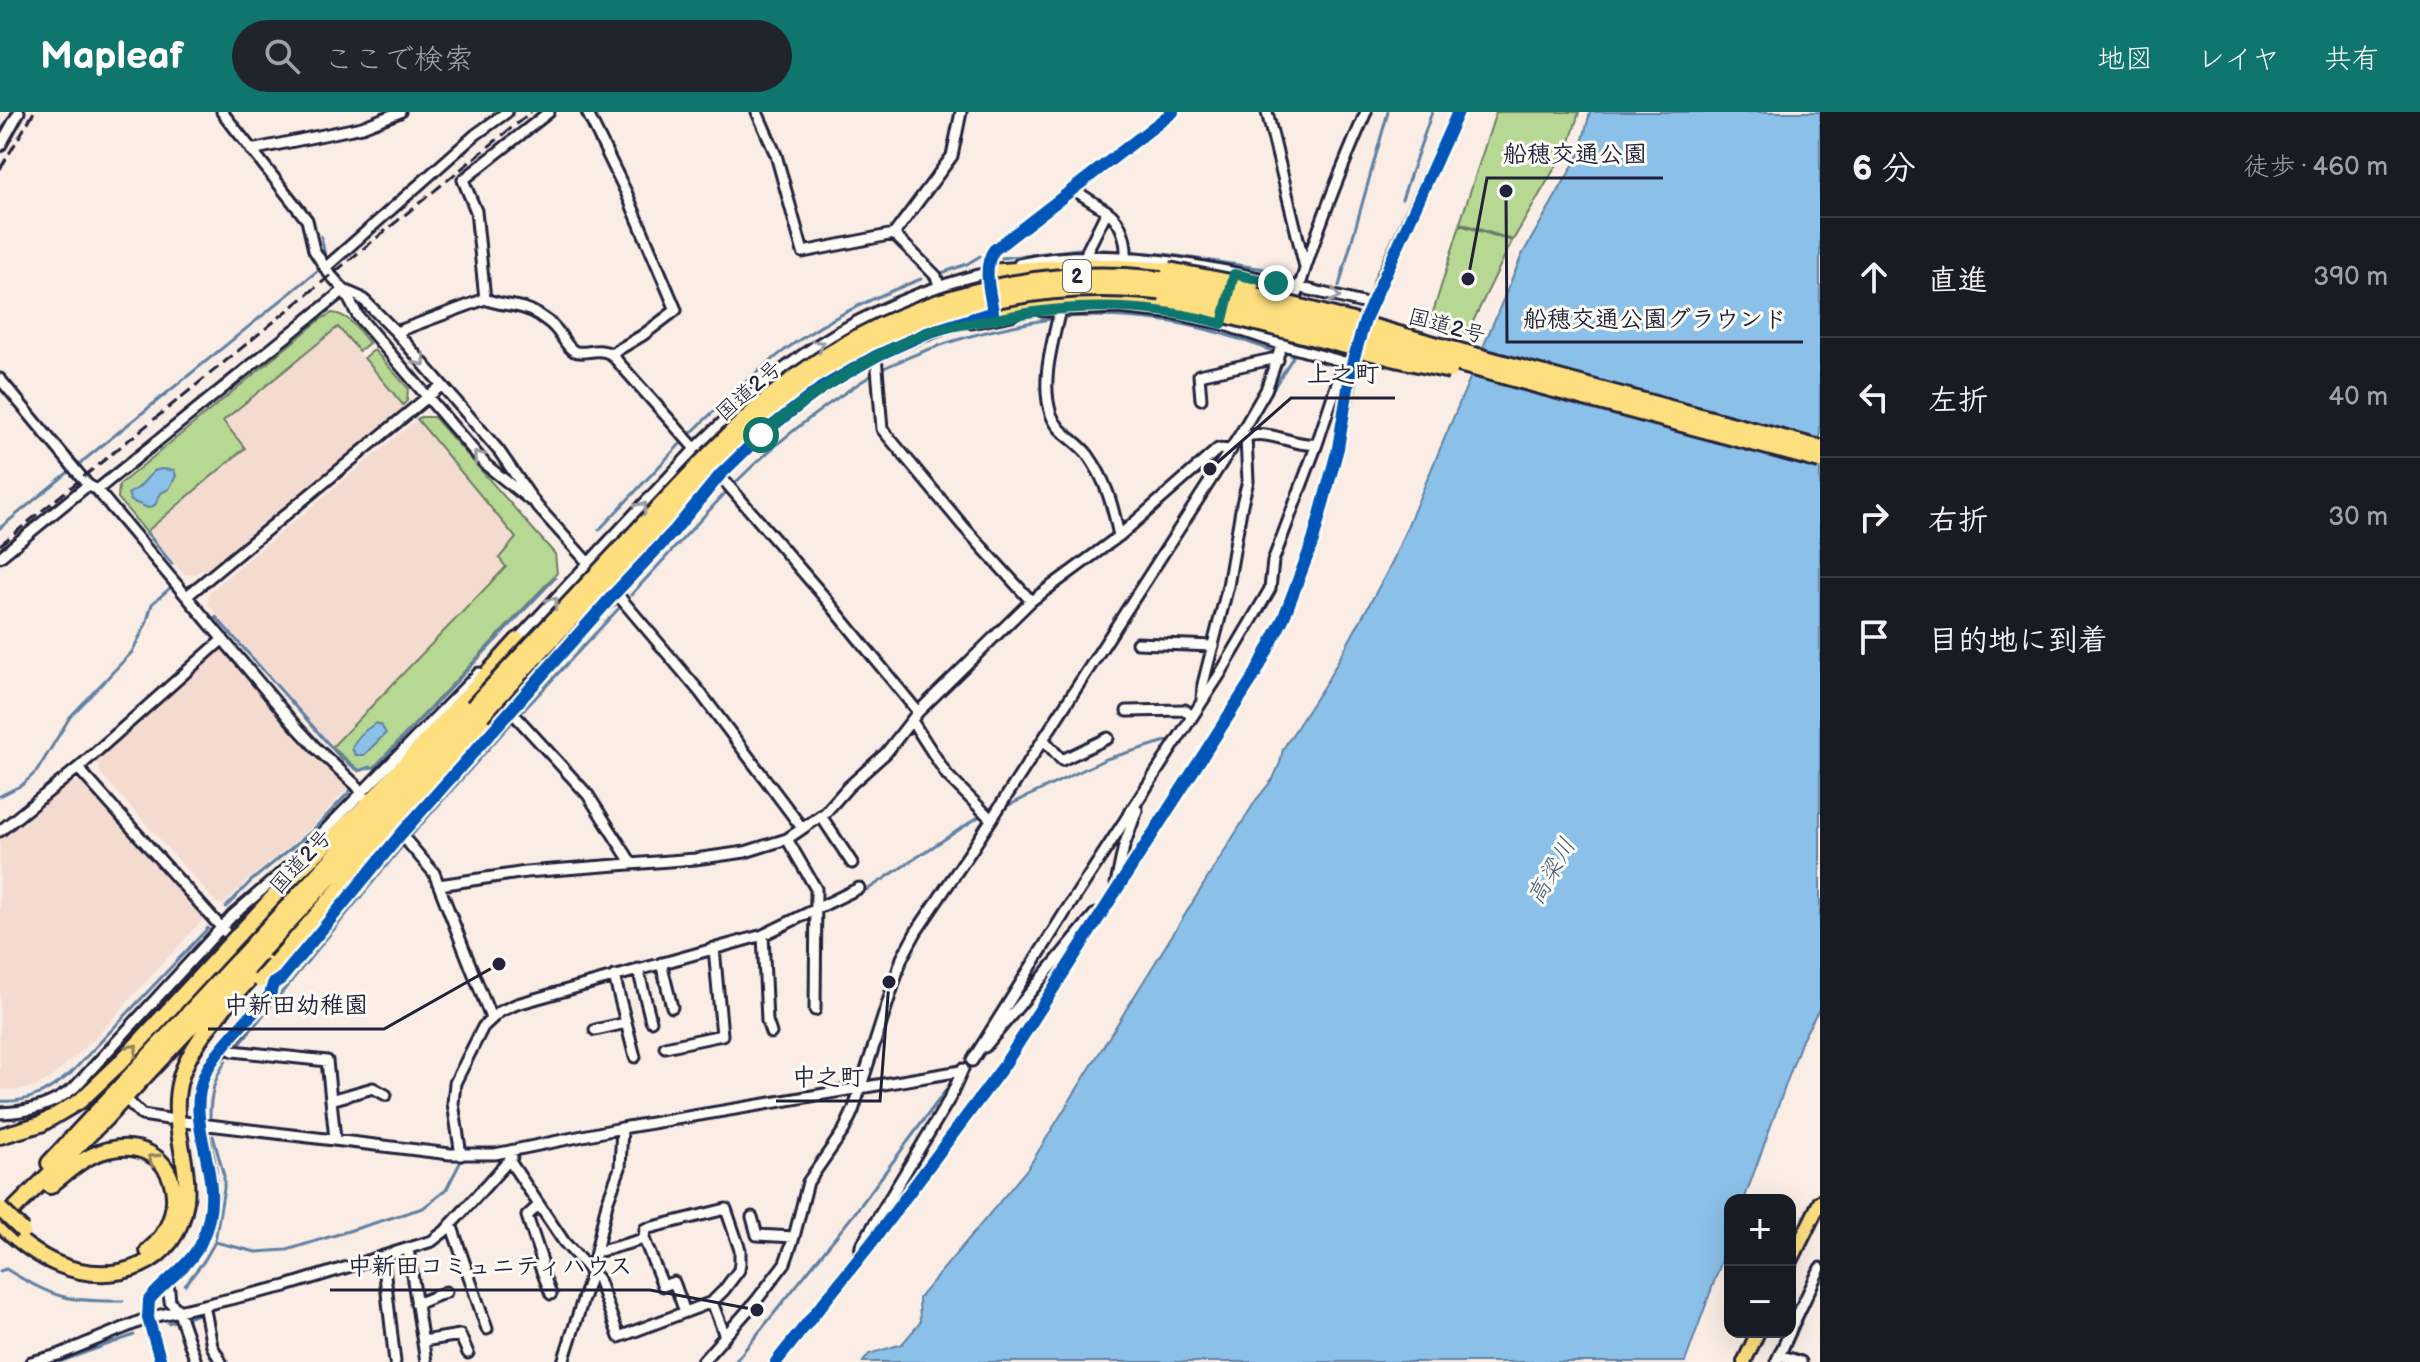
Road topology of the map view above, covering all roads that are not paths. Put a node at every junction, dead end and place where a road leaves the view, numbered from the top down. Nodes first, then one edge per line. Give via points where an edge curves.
1 (19, 112) edge
2 (222, 112) edge
3 (400, 112) edge
4 (507, 112) edge
5 (549, 112) edge
6 (587, 112) edge
7 (757, 112) edge
8 (961, 112) edge
9 (1173, 112) edge
10 (1267, 112) edge
11 (1366, 112) edge
12 (1458, 112) edge
13 (0, 146) edge
14 (251, 150) junction
15 (1074, 190) junction
16 (1107, 211) junction
17 (894, 234) junction
18 (1126, 253) junction
19 (1086, 258) junction
20 (1305, 267) junction
21 (325, 268) junction
22 (988, 272) junction
23 (1234, 274) junction
24 (939, 286) junction
25 (1299, 287) junction
26 (344, 290) junction
27 (485, 299) junction
28 (1370, 305) junction
29 (1060, 309) junction
30 (993, 312) junction
31 (1222, 324) junction
32 (952, 325) junction
33 (396, 332) junction
34 (1283, 345) junction
35 (611, 354) junction
36 (876, 356) junction
37 (1278, 360) junction
38 (1348, 363) junction
39 (0, 379) edge
40 (1550, 382) junction
41 (441, 386) junction
42 (426, 398) junction
43 (1201, 399) dead end
44 (1243, 435) junction
45 (1317, 444) junction
46 (1820, 448) edge
47 (695, 449) junction
48 (1231, 450) junction
49 (1820, 461) edge
50 (720, 475) junction
51 (92, 488) junction
52 (537, 506) junction
53 (1119, 536) junction
54 (0, 557) edge
55 (589, 564) junction
56 (615, 593) junction
57 (187, 596) junction
58 (1031, 601) junction
59 (223, 639) junction
60 (518, 640) junction
61 (1137, 643) dead end
62 (1213, 646) junction
63 (1201, 702) junction
64 (477, 711) junction
65 (511, 711) junction
66 (1127, 711) dead end
67 (1190, 715) junction
68 (915, 716) junction
69 (1108, 738) dead end
70 (1043, 739) junction
71 (78, 768) junction
72 (1141, 795) junction
73 (364, 796) junction
74 (821, 816) junction
75 (991, 819) junction
76 (378, 826) junction
77 (802, 828) junction
78 (0, 831) edge
79 (399, 832) junction
80 (787, 839) junction
81 (852, 863) dead end
82 (632, 864) junction
83 (439, 885) junction
84 (1118, 886) junction
85 (859, 888) dead end
86 (1104, 910) junction
87 (817, 912) junction
88 (221, 929) junction
89 (763, 938) junction
90 (233, 942) junction
91 (714, 951) junction
92 (662, 966) junction
93 (639, 972) junction
94 (268, 975) junction
95 (615, 979) junction
96 (672, 1007) dead end
97 (815, 1010) dead end
98 (491, 1018) junction
99 (651, 1021) dead end
100 (626, 1023) junction
101 (595, 1030) dead end
102 (771, 1033) dead end
103 (225, 1046) junction
104 (665, 1047) dead end
105 (635, 1057) dead end
106 (972, 1061) junction
107 (961, 1071) junction
108 (180, 1079) junction
109 (122, 1085) junction
110 (862, 1088) junction
111 (386, 1095) dead end
112 (331, 1100) junction
113 (129, 1102) dead end
114 (0, 1113) edge
115 (168, 1119) dead end
116 (184, 1122) dead end
117 (199, 1123) junction
118 (622, 1128) junction
119 (0, 1136) edge
120 (335, 1139) junction
121 (515, 1151) junction
122 (462, 1155) junction
123 (511, 1162) junction
124 (1820, 1202) edge
125 (539, 1205) junction
126 (7, 1209) edge
127 (0, 1217) edge
128 (752, 1217) dead end
129 (0, 1223) edge
130 (452, 1227) junction
131 (20, 1235) junction
132 (794, 1237) junction
133 (644, 1239) junction
134 (1796, 1251) edge
135 (409, 1252) junction
136 (597, 1252) junction
137 (859, 1258) junction
138 (383, 1260) junction
139 (1820, 1268) edge
140 (591, 1274) junction
141 (168, 1281) junction
142 (446, 1292) dead end
143 (551, 1294) dead end
144 (712, 1302) junction
145 (416, 1304) junction
146 (204, 1305) junction
147 (178, 1310) junction
148 (685, 1312) junction
149 (148, 1318) junction
150 (1796, 1319) edge
151 (487, 1329) dead end
152 (725, 1336) junction
153 (1755, 1338) edge
154 (1788, 1338) edge
155 (423, 1341) junction
156 (468, 1353) dead end
157 (1782, 1358) edge
158 (31, 1362) edge
159 (161, 1362) edge
160 (196, 1362) edge
161 (221, 1362) edge
162 (395, 1362) edge
163 (426, 1362) edge
164 (563, 1362) edge
165 (702, 1362) edge
166 (776, 1362) edge
167 (1744, 1362) edge
168 (1801, 1362) edge

1 - 13 street
2 - 14 street
3 - 14 street via 362,127
4 - 21 street
5 - 27 street via 463,180 476,211
6 - 35 street via 676,310
7 - 17 street via 776,155 803,252
8 - 17 street via 952,156
9 - 15 street
10 - 20 street
11 - 20 street
12 - 28 street
14 - 21 street via 307,220
15 - 16 street
15 - 22 street via 994,250
16 - 18 street via 1125,238
16 - 19 street
17 - 24 street via 936,276
18 - 19 street
18 - 23 street
19 - 22 street
20 - 25 street
21 - 26 street
22 - 24 street
22 - 30 street
22 - 40 highway, bridge via 1087,265 1169,270 1228,281 1509,359
23 - 25 street
23 - 31 street
47 -> 24 street via 816,346
25 -> 28 street
25 - 34 street
26 - 33 street via 360,297
26 - 42 street via 358,316
26 - 51 street
27 - 33 street
27 - 35 street via 530,310 554,326 572,350
28 - 38 street
29 - 31 street via 1147,310
29 - 32 street
29 - 53 street via 1048,368 1051,415 1058,429 1086,453 1106,486
30 - 32 street
30 - 40 highway, bridge via 1071,301 1166,303 1400,360
31 - 34 street
32 - 36 street
33 -> 41 street
34 - 37 street
34 - 38 street
35 - 47 street
36 - 50 street via 791,410
36 - 58 street via 882,429
37 - 43 street via 1199,375
37 - 44 street
38 - 45 street
38 - 84 street via 1338,448 1313,541 1284,617 1256,673
39 - 51 street
40 - 46 highway, 国道2号 / 2, bridge
40 - 49 highway, 国道2号 / 2, bridge
40 - 64 highway, 国道2号 / 2, bridge via 1178,295 1064,290 955,310 866,347 783,402
41 - 42 street
41 - 52 street via 499,451
52 -> 42 street via 486,465
42 - 57 street
44 - 45 street
44 - 48 street
44 - 62 street via 1248,481
45 - 63 street via 1273,561 1270,589
47 - 50 street
55 -> 47 street
48 - 53 street via 1218,449
48 - 70 street
50 - 56 street
50 - 68 street via 826,599
51 - 54 street
51 - 57 street
52 - 55 street
53 - 58 street
55 - 56 street
60 -> 55 street
56 - 65 street
56 - 77 street via 699,691
56 - 94 highway via 557,645
57 - 59 street
58 - 68 street
59 - 71 street
59 - 73 street
60 - 73 street via 499,652
60 - 90 highway
61 - 62 street
62 - 63 street
63 - 67 street
64 - 76 highway, 国道2号 / 2
64 - 109 highway, 国道2号 / 2
65 - 79 street
65 - 82 street via 588,795
66 - 67 street via 1185,710
67 - 72 street
68 - 74 street via 886,753
68 - 75 street via 947,775
69 - 70 street via 1062,760
70 - 75 street
71 - 78 street
71 - 88 street
72 - 84 street
72 - 106 street
73 - 88 street
74 - 77 street
74 - 81 street
75 - 110 street via 902,958
76 - 108 highway via 219,1015
76 - 126 highway, 国道2号 / 2 via 105,1119
77 - 80 street
79 - 83 street
79 - 94 street via 281,979
80 - 82 street via 745,852
80 - 87 street via 816,889
82 - 83 street
83 - 98 street
84 - 86 street
85 - 87 street
86 - 106 street via 1094,915
86 - 137 street via 1003,1067
87 - 89 street
87 - 97 street
88 - 90 street
88 - 114 street via 97,1072 53,1103
89 - 91 street
89 - 102 street
119 -> 90 highway via 41,1124 80,1101
91 - 92 street
91 - 104 street via 722,1035
92 - 93 street
92 - 96 street
93 - 95 street
93 - 99 street
94 - 103 street via 270,995
94 - 108 highway via 196,1053
95 - 98 street via 517,1004
95 - 100 street
98 - 122 street via 454,1088
100 - 101 street
100 - 105 street
103 - 112 street via 327,1061
103 - 117 street via 200,1088
106 - 107 street
107 - 110 street
107 - 137 street
108 - 131 highway via 177,1115 186,1201 164,1250 134,1268 98,1274 61,1266
109 - 119 highway via 59,1122
109 - 127 highway, 国道2号 / 2
110 - 118 street
110 - 132 street via 844,1130 808,1182
111 - 112 street via 373,1088
112 - 120 street
113 - 115 street via 142,1115
116 - 117 street
117 - 120 street
117 - 141 street via 213,1190 209,1222 193,1256
118 - 121 street
118 - 136 street via 620,1168
120 - 122 street
121 - 122 street
121 - 123 street
123 - 125 street
123 - 130 street
124 - 134 main road
125 - 140 street
125 - 143 street via 527,1216
126 - 129 highway, 国道2号 / 2
126 - 131 highway, bridge
131 -> 126 highway via 68,1259 91,1264 127,1261 150,1249 166,1232 174,1210 173,1181 163,1164 147,1153 107,1150 83,1161 34,1200
128 - 132 street via 757,1235
129 - 131 highway
130 - 135 street
130 - 151 street
132 - 152 street via 785,1263
133 - 136 street
133 - 144 street via 645,1229 726,1209 740,1250 739,1270
133 - 148 street via 663,1286 674,1282
135 - 138 street
135 - 145 street
136 - 140 street
137 - 166 street
138 - 146 street
138 - 162 street
139 - 150 street
140 - 148 street via 598,1279 619,1337
140 - 164 street
141 - 147 street via 170,1302
141 - 149 street via 149,1300
142 - 145 street
144 - 148 street
144 - 152 street
145 - 155 street
146 - 147 street
146 - 161 street via 212,1346
147 - 149 street
147 - 160 street
149 - 158 street
149 - 159 street
152 - 165 street
153 - 167 main road
154 - 157 street
155 - 156 street via 460,1335
155 - 163 street
157 - 168 street

